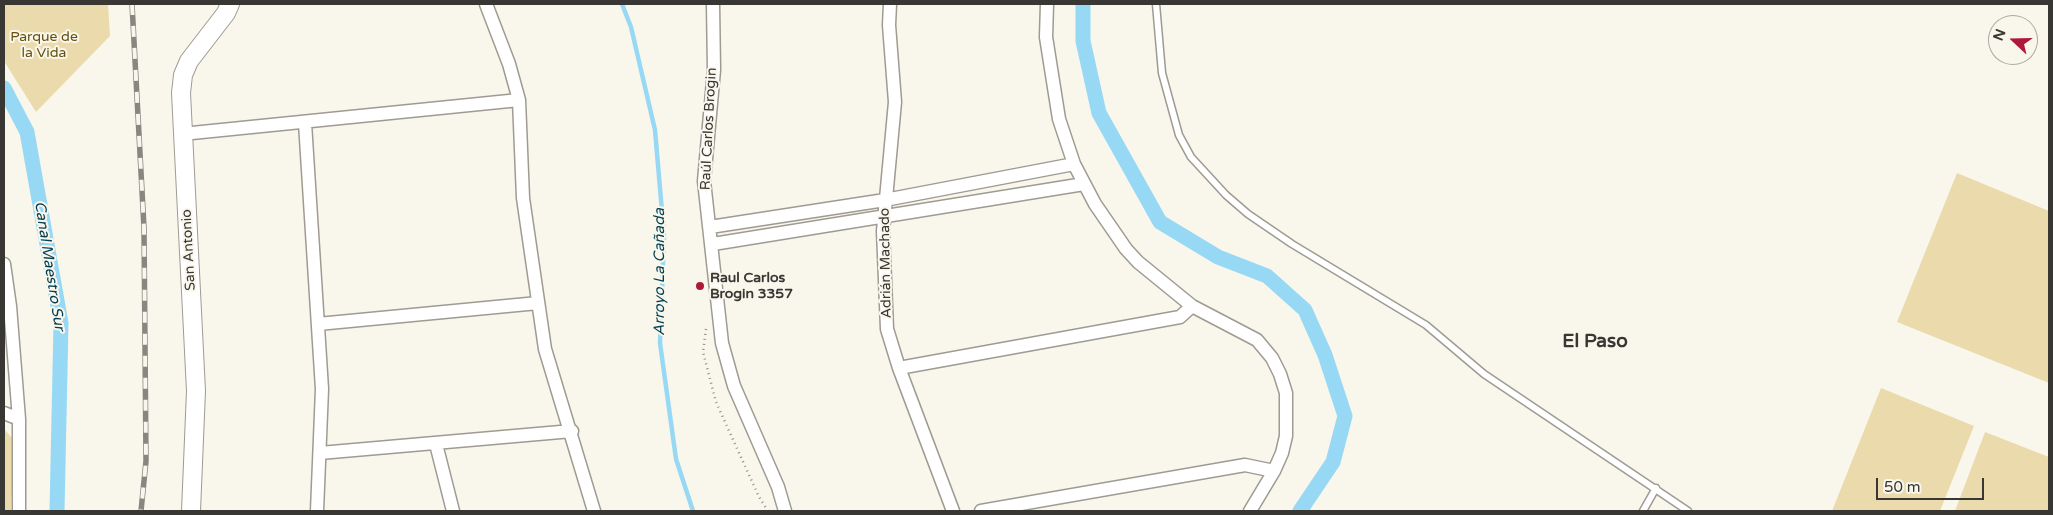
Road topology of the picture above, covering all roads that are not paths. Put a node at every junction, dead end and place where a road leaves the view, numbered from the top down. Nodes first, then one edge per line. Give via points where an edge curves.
1 (230, 4) edge
2 (486, 4) edge
3 (713, 4) edge
4 (890, 4) edge
5 (1047, 4) edge
6 (1156, 4) edge
7 (519, 100) junction
8 (305, 123) junction
9 (182, 134) junction
10 (1074, 164) junction
11 (1084, 184) junction
12 (885, 200) junction
13 (884, 216) junction
14 (710, 227) junction
15 (712, 244) junction
16 (4, 264) edge
17 (6, 295) edge
18 (538, 303) junction
19 (1192, 306) junction
20 (318, 324) junction
21 (899, 368) junction
22 (4, 413) edge
23 (19, 419) junction
24 (572, 431) junction
25 (436, 444) junction
26 (320, 453) junction
27 (1274, 471) junction
28 (1656, 488) junction
29 (1058, 498) junction
30 (19, 511) edge
31 (191, 511) edge
32 (317, 511) edge
33 (453, 511) edge
34 (594, 511) edge
35 (785, 511) edge
36 (953, 511) edge
37 (981, 511) edge
38 (1057, 511) edge
39 (1250, 511) edge
40 (1643, 511) edge
41 (1688, 511) edge

1 - 9 main road, San Antonio via 195,51 183,74
2 - 7 street
3 - 14 street, Raúl Carlos Brogin via 714,70 704,180
4 - 12 street, Adrián Machado via 895,102
5 - 10 street via 1046,37 1054,96
6 - 28 lane via 1162,73 1179,135 1190,157 1226,196 1292,244 1426,326 1484,374
7 - 8 street
7 - 18 street via 523,198
8 - 9 street
8 - 20 street
9 - 31 main road, San Antonio via 196,391
10 - 11 street
10 - 12 street
11 - 13 street
11 - 19 street via 1126,249
12 - 13 street, Adrián Machado
12 - 14 street
13 - 15 street
13 - 21 street, Adrián Machado via 886,320
14 - 15 street, Raúl Carlos Brogin
15 - 35 street, Raúl Carlos Brogin via 727,366
16 - 17 street
17 - 23 street
18 - 20 street
18 - 24 street via 549,369
19 - 21 street via 1180,317
19 - 27 street via 1257,340 1272,358 1286,393 1288,416 1282,453
20 - 26 street via 322,389
21 - 36 street, Adrián Machado
22 - 23 street
23 - 30 street
24 - 25 street
24 - 34 street
25 - 26 street
25 - 33 street
26 - 32 street
27 - 29 street via 1245,465
27 - 39 street
28 - 40 lane
28 - 41 lane
29 - 37 street
29 - 38 street

